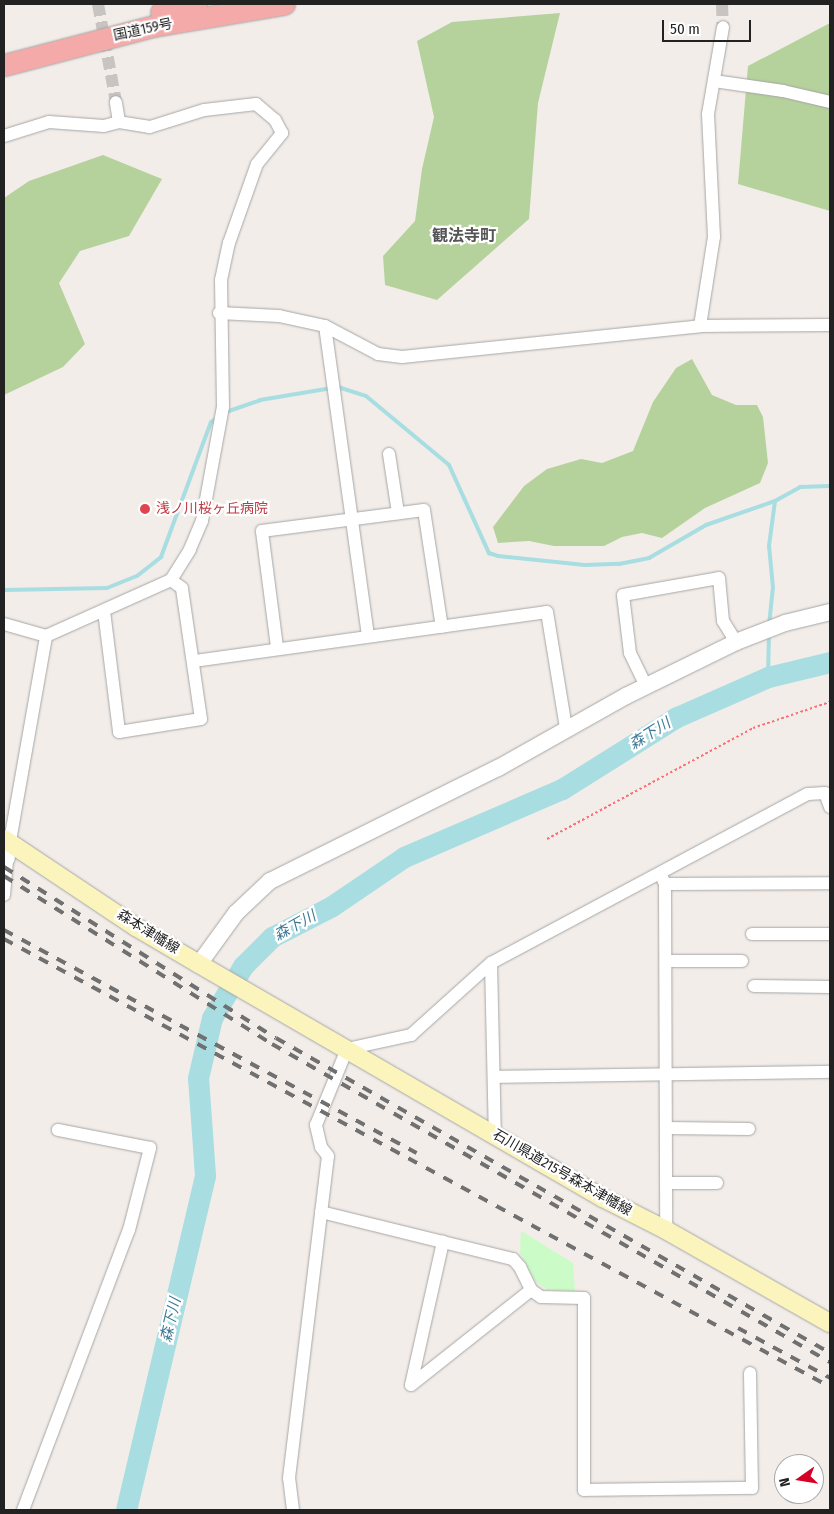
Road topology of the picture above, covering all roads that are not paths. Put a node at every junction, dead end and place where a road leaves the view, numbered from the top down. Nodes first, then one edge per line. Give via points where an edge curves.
1 (196, 4) edge
2 (245, 4) edge
3 (284, 4) edge
4 (723, 27) tunnel mouth
5 (115, 28) junction
6 (4, 58) edge
7 (25, 59) junction
8 (4, 65) edge
9 (4, 70) edge
10 (714, 81) junction
11 (116, 102) tunnel mouth
12 (830, 102) edge
13 (118, 122) junction
14 (4, 136) edge
15 (219, 312) junction
16 (830, 325) edge
17 (325, 326) junction
18 (700, 326) junction
19 (389, 454) dead end
20 (398, 513) junction
21 (351, 520) junction
22 (171, 580) junction
23 (104, 611) junction
24 (830, 612) edge
25 (4, 624) edge
26 (442, 627) junction
27 (46, 636) junction
28 (368, 636) junction
29 (736, 642) junction
30 (277, 647) junction
31 (194, 661) junction
32 (646, 686) junction
33 (566, 728) junction
34 (830, 807) edge
35 (6, 850) edge
36 (663, 879) junction
37 (830, 883) edge
38 (4, 895) edge
39 (752, 934) dead end
40 (830, 934) edge
41 (666, 961) junction
42 (742, 961) dead end
43 (491, 963) junction
44 (199, 964) junction
45 (754, 986) dead end
46 (830, 987) edge
47 (296, 1020) joint
48 (347, 1049) junction
49 (830, 1072) edge
50 (666, 1074) junction
51 (494, 1077) junction
52 (666, 1128) junction
53 (749, 1129) dead end
54 (58, 1130) dead end
55 (496, 1134) junction
56 (666, 1183) junction
57 (717, 1183) dead end
58 (322, 1212) junction
59 (666, 1230) junction
60 (443, 1242) junction
61 (531, 1290) junction
62 (830, 1323) edge
63 (750, 1373) dead end
64 (24, 1510) edge
65 (293, 1510) edge

1 - 5 highway via 123,20
2 - 5 highway, 国道159号
3 - 7 highway, 国道159号 via 154,26
4 - 10 street
5 - 6 highway, 国道159号
7 - 8 highway, 国道159号
7 - 9 highway
10 - 12 street
10 - 18 street via 708,114 714,237
11 - 13 street
13 - 14 street via 104,126 49,122
13 - 15 street via 150,127 204,110 256,104 275,120 282,133 257,164 229,243 220,280
15 - 17 street via 279,316
15 - 22 street via 222,412 202,520
16 - 18 street
17 - 18 street via 378,354 402,358
17 - 21 street
19 - 20 street
20 - 21 street
20 - 26 street via 424,510
21 - 28 street
21 - 30 street via 262,531
22 - 23 street
22 - 31 street via 182,588
23 - 27 street
23 - 31 street via 120,732 200,719
24 - 29 street via 785,623
25 - 27 street
26 - 28 street
26 - 33 street via 547,612
27 - 35 street
28 - 30 street
29 - 32 street
29 - 32 street via 723,621 719,578 623,595 630,653
30 - 31 street
32 - 33 street
33 - 44 street via 498,768 270,881 236,913
34 - 36 street via 825,793 808,794
35 - 38 street
35 - 44 main road, 森本津幡線
36 - 37 street
36 - 41 street
36 - 43 street
39 - 40 street
41 - 42 street
41 - 50 street
43 - 48 street via 411,1035
43 - 51 street
44 - 47 main road, 森本津幡線
45 - 46 street
47 - 48 main road, 石川県道215号森本津幡線
48 - 55 main road, 石川県道215号森本津幡線
48 - 58 street via 316,1125 321,1147 328,1156
49 - 50 street
50 - 51 street
50 - 52 street
51 - 55 street
52 - 53 street
52 - 56 street
54 - 64 street via 150,1148 129,1230
55 - 59 main road, 石川県道215号森本津幡線 via 603,1198
56 - 57 street
56 - 59 street
58 - 60 street
58 - 65 street via 289,1478
59 - 62 main road, 石川県道215号森本津幡線
60 - 61 street via 512,1259
60 - 61 street via 411,1385
61 - 63 street via 541,1298 584,1298 584,1490 752,1488

